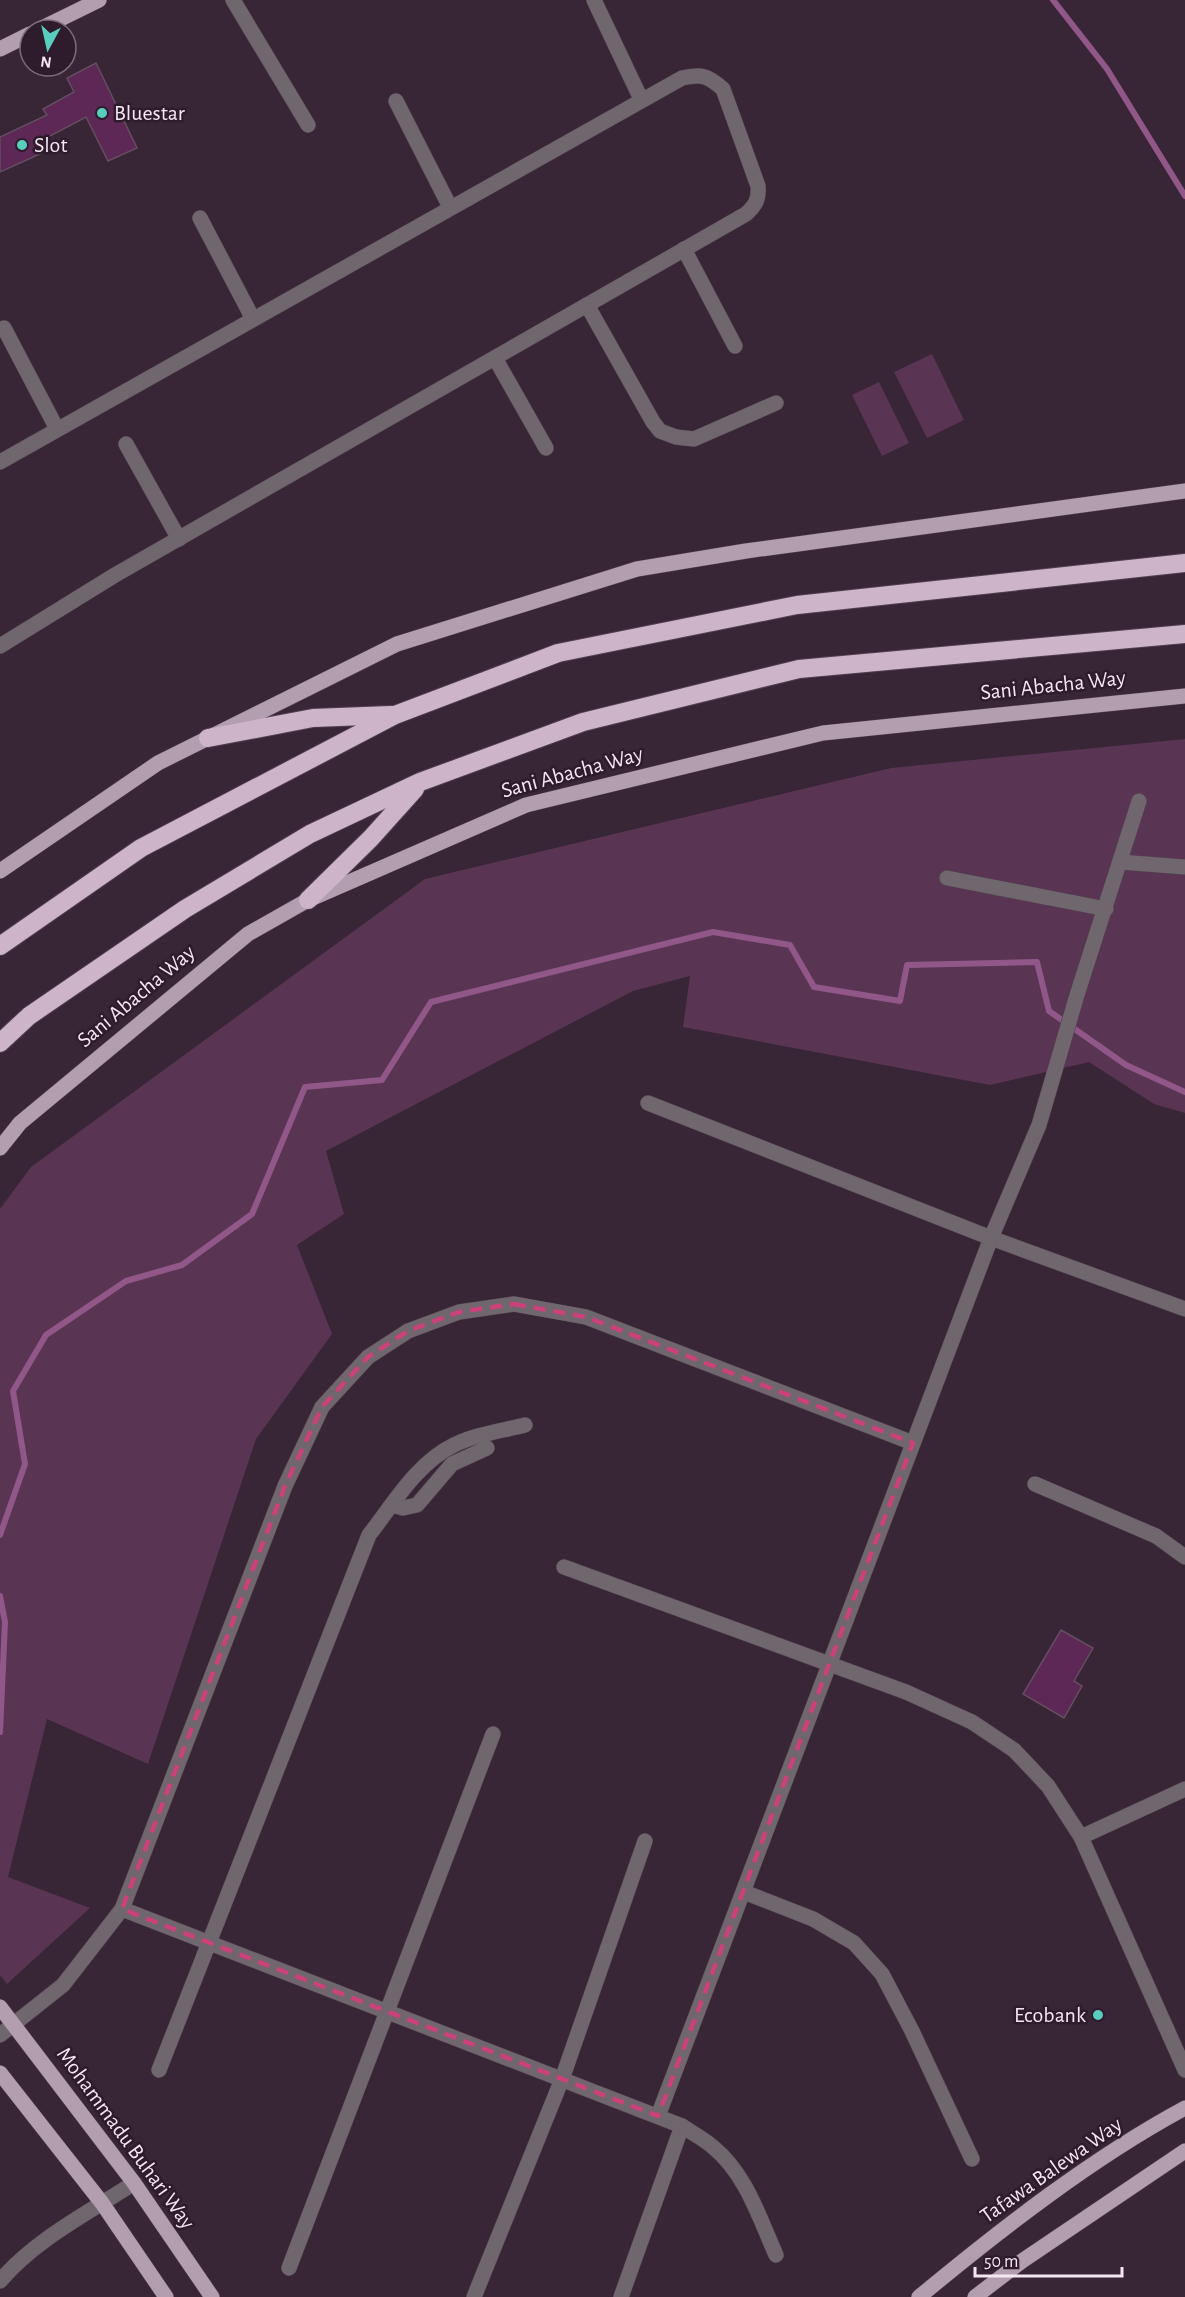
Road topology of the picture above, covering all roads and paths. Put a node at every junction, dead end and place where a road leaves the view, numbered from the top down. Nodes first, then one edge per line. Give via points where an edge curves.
1 (99, 0) edge
2 (233, 0) edge
3 (594, 0) edge
4 (62, 18) edge
5 (18, 40) edge
6 (0, 49) edge
7 (641, 99) junction
8 (396, 101) dead end
9 (308, 125) dead end
10 (450, 207) junction
11 (200, 218) dead end
12 (684, 249) junction
13 (587, 305) junction
14 (253, 319) junction
15 (4, 328) dead end
16 (735, 346) dead end
17 (495, 358) junction
18 (776, 403) dead end
19 (57, 429) junction
20 (126, 444) dead end
21 (546, 448) dead end
22 (0, 462) edge
23 (1185, 491) edge
24 (179, 539) junction
25 (1185, 563) edge
26 (1185, 634) edge
27 (0, 646) edge
28 (1185, 696) edge
29 (395, 715) junction
30 (208, 738) junction
31 (420, 783) junction
32 (1139, 801) dead end
33 (1120, 862) junction
34 (1185, 867) edge
35 (0, 871) edge
36 (947, 879) dead end
37 (308, 900) junction
38 (1106, 909) junction
39 (0, 946) edge
40 (0, 1042) edge
41 (648, 1103) dead end
42 (0, 1148) edge
43 (991, 1238) junction
44 (1185, 1309) edge
45 (525, 1425) dead end
46 (913, 1443) junction
47 (487, 1448) dead end
48 (1035, 1484) dead end
49 (392, 1505) junction
50 (1185, 1557) edge
51 (564, 1567) dead end
52 (830, 1665) junction
53 (493, 1734) dead end
54 (1185, 1789) edge
55 (1081, 1837) junction
56 (645, 1841) dead end
57 (744, 1892) junction
58 (122, 1908) junction
59 (208, 1942) junction
60 (0, 2007) edge
61 (387, 2011) junction
62 (13, 2024) junction
63 (0, 2035) edge
64 (159, 2070) dead end
65 (1185, 2070) edge
66 (0, 2073) edge
67 (562, 2079) junction
68 (1185, 2108) edge
69 (658, 2116) junction
70 (682, 2126) junction
71 (1185, 2151) edge
72 (972, 2159) dead end
73 (134, 2183) junction
74 (102, 2204) junction
75 (776, 2255) dead end
76 (289, 2268) dead end
77 (0, 2281) edge
78 (166, 2297) edge
79 (212, 2297) edge
80 (474, 2297) edge
81 (621, 2297) edge
82 (919, 2297) edge
83 (975, 2297) edge

1 - 4 main road
2 - 9 street
3 - 7 street
5 - 6 main road
7 - 10 street
7 - 12 street via 682,78 711,78 723,89 758,186 755,206
8 - 10 street
10 - 14 street
11 - 14 street
12 - 13 street
12 - 16 street
13 - 17 street
13 - 18 street via 660,431 694,439
14 - 19 street
15 - 19 street
17 - 21 street
17 - 24 street
19 - 22 street
20 - 24 street
23 - 30 main road via 746,550 637,569 397,644
24 - 27 street
25 - 29 highway via 797,605 558,653
26 - 31 highway, Sani Abacha Way via 799,669 583,722
28 - 37 main road, Sani Abacha Way via 822,733 526,805
29 - 30 highway via 313,718
29 - 39 highway via 141,848
30 - 35 main road via 158,763
31 - 37 highway
31 - 40 highway, Sani Abacha Way via 310,834 185,909 29,1016
32 - 33 street
33 - 34 street
33 - 38 street
36 - 38 street
37 - 42 main road, Sani Abacha Way via 248,934 20,1123
38 - 43 street via 1039,1125
41 - 43 street
43 - 44 street
43 - 46 street
45 - 49 street via 471,1438 441,1452
46 - 52 street
46 - 58 street via 586,1317 514,1304 459,1312 408,1331 368,1357 322,1407 285,1486
47 - 49 street via 452,1464 417,1505
48 - 50 street via 1156,1536
49 - 59 street via 369,1535
51 - 52 street
52 - 55 street via 935,1704 972,1722 1014,1750 1048,1786
52 - 57 street
53 - 61 street
54 - 55 street
55 - 65 street
56 - 67 street
57 - 69 street
57 - 72 street via 813,1919 854,1942 882,1974
58 - 59 street
58 - 62 street via 63,1985
59 - 61 street
59 - 64 street
60 - 62 main road, Mohammadu Buhari Way
61 - 67 street
61 - 76 street
62 - 63 street
62 - 73 main road, Mohammadu Buhari Way
66 - 74 main road
67 - 69 street
67 - 80 street
68 - 82 main road, Tafawa Balewa Way via 1093,2164
69 - 70 street
70 - 75 street via 713,2146 732,2167 746,2187
70 - 81 street
71 - 83 main road
73 - 74 street
73 - 79 main road, Mohammadu Buhari Way
74 - 77 street via 43,2241
74 - 78 main road

